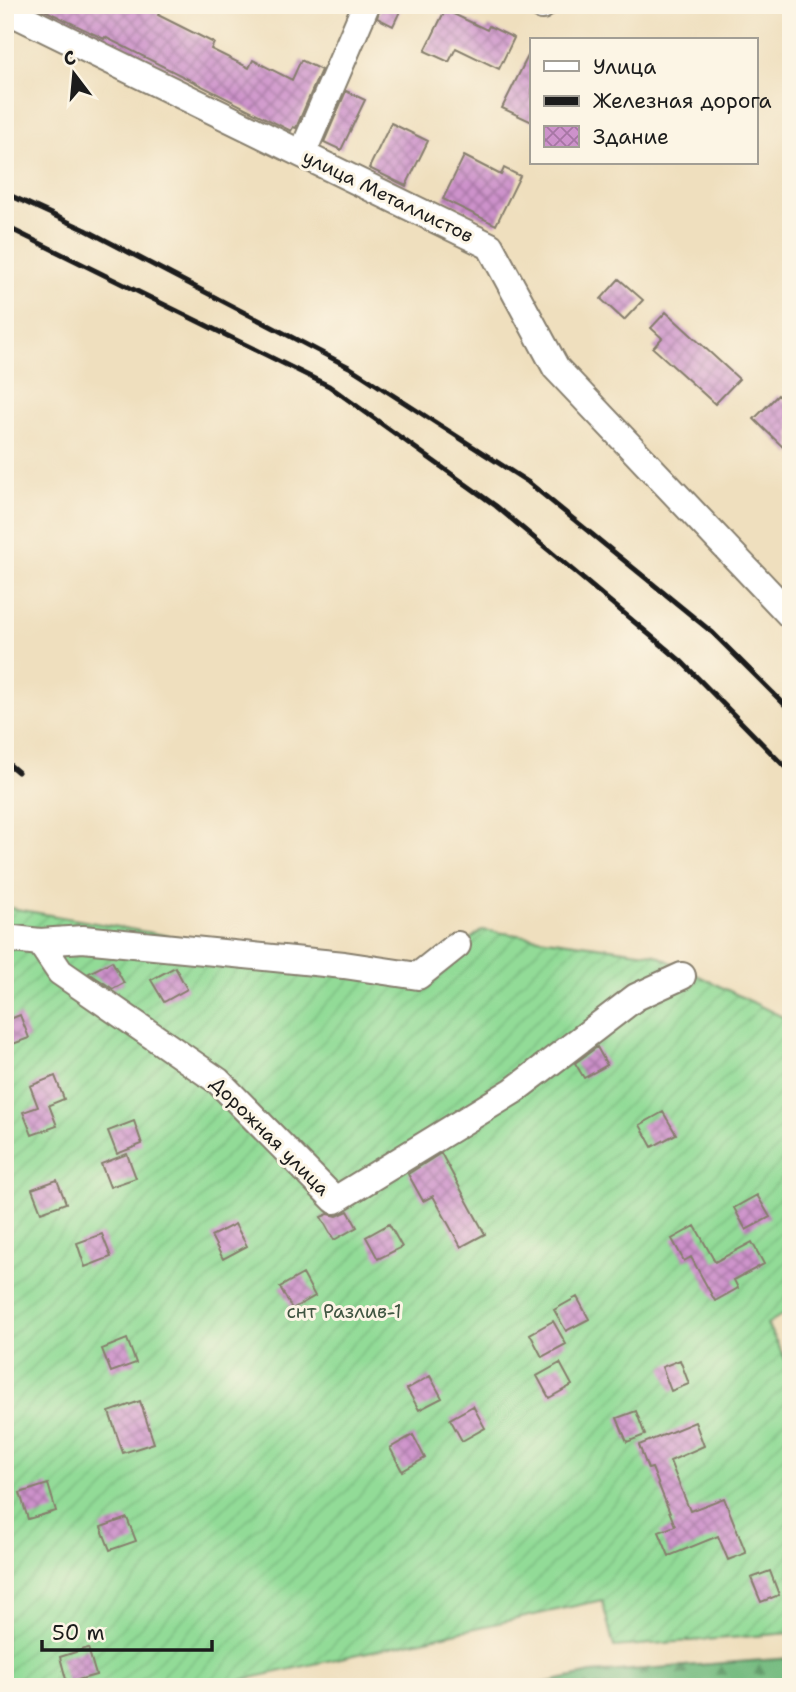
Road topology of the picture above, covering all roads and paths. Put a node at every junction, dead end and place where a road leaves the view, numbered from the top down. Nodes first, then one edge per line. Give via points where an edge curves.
1 (366, 5) edge
2 (5, 9) edge
3 (302, 154) junction
4 (791, 616) edge
5 (5, 938) edge
6 (40, 942) junction
7 (457, 945) dead end
8 (682, 976) dead end

1 - 3 street
2 - 3 street, улица Металлистов
3 - 4 street, улица Металлистов via 490,246 556,368
5 - 6 street
6 - 7 street via 83,939 418,976
6 - 8 street, Дорожная улица via 60,972 218,1081 335,1200 513,1091 636,997

